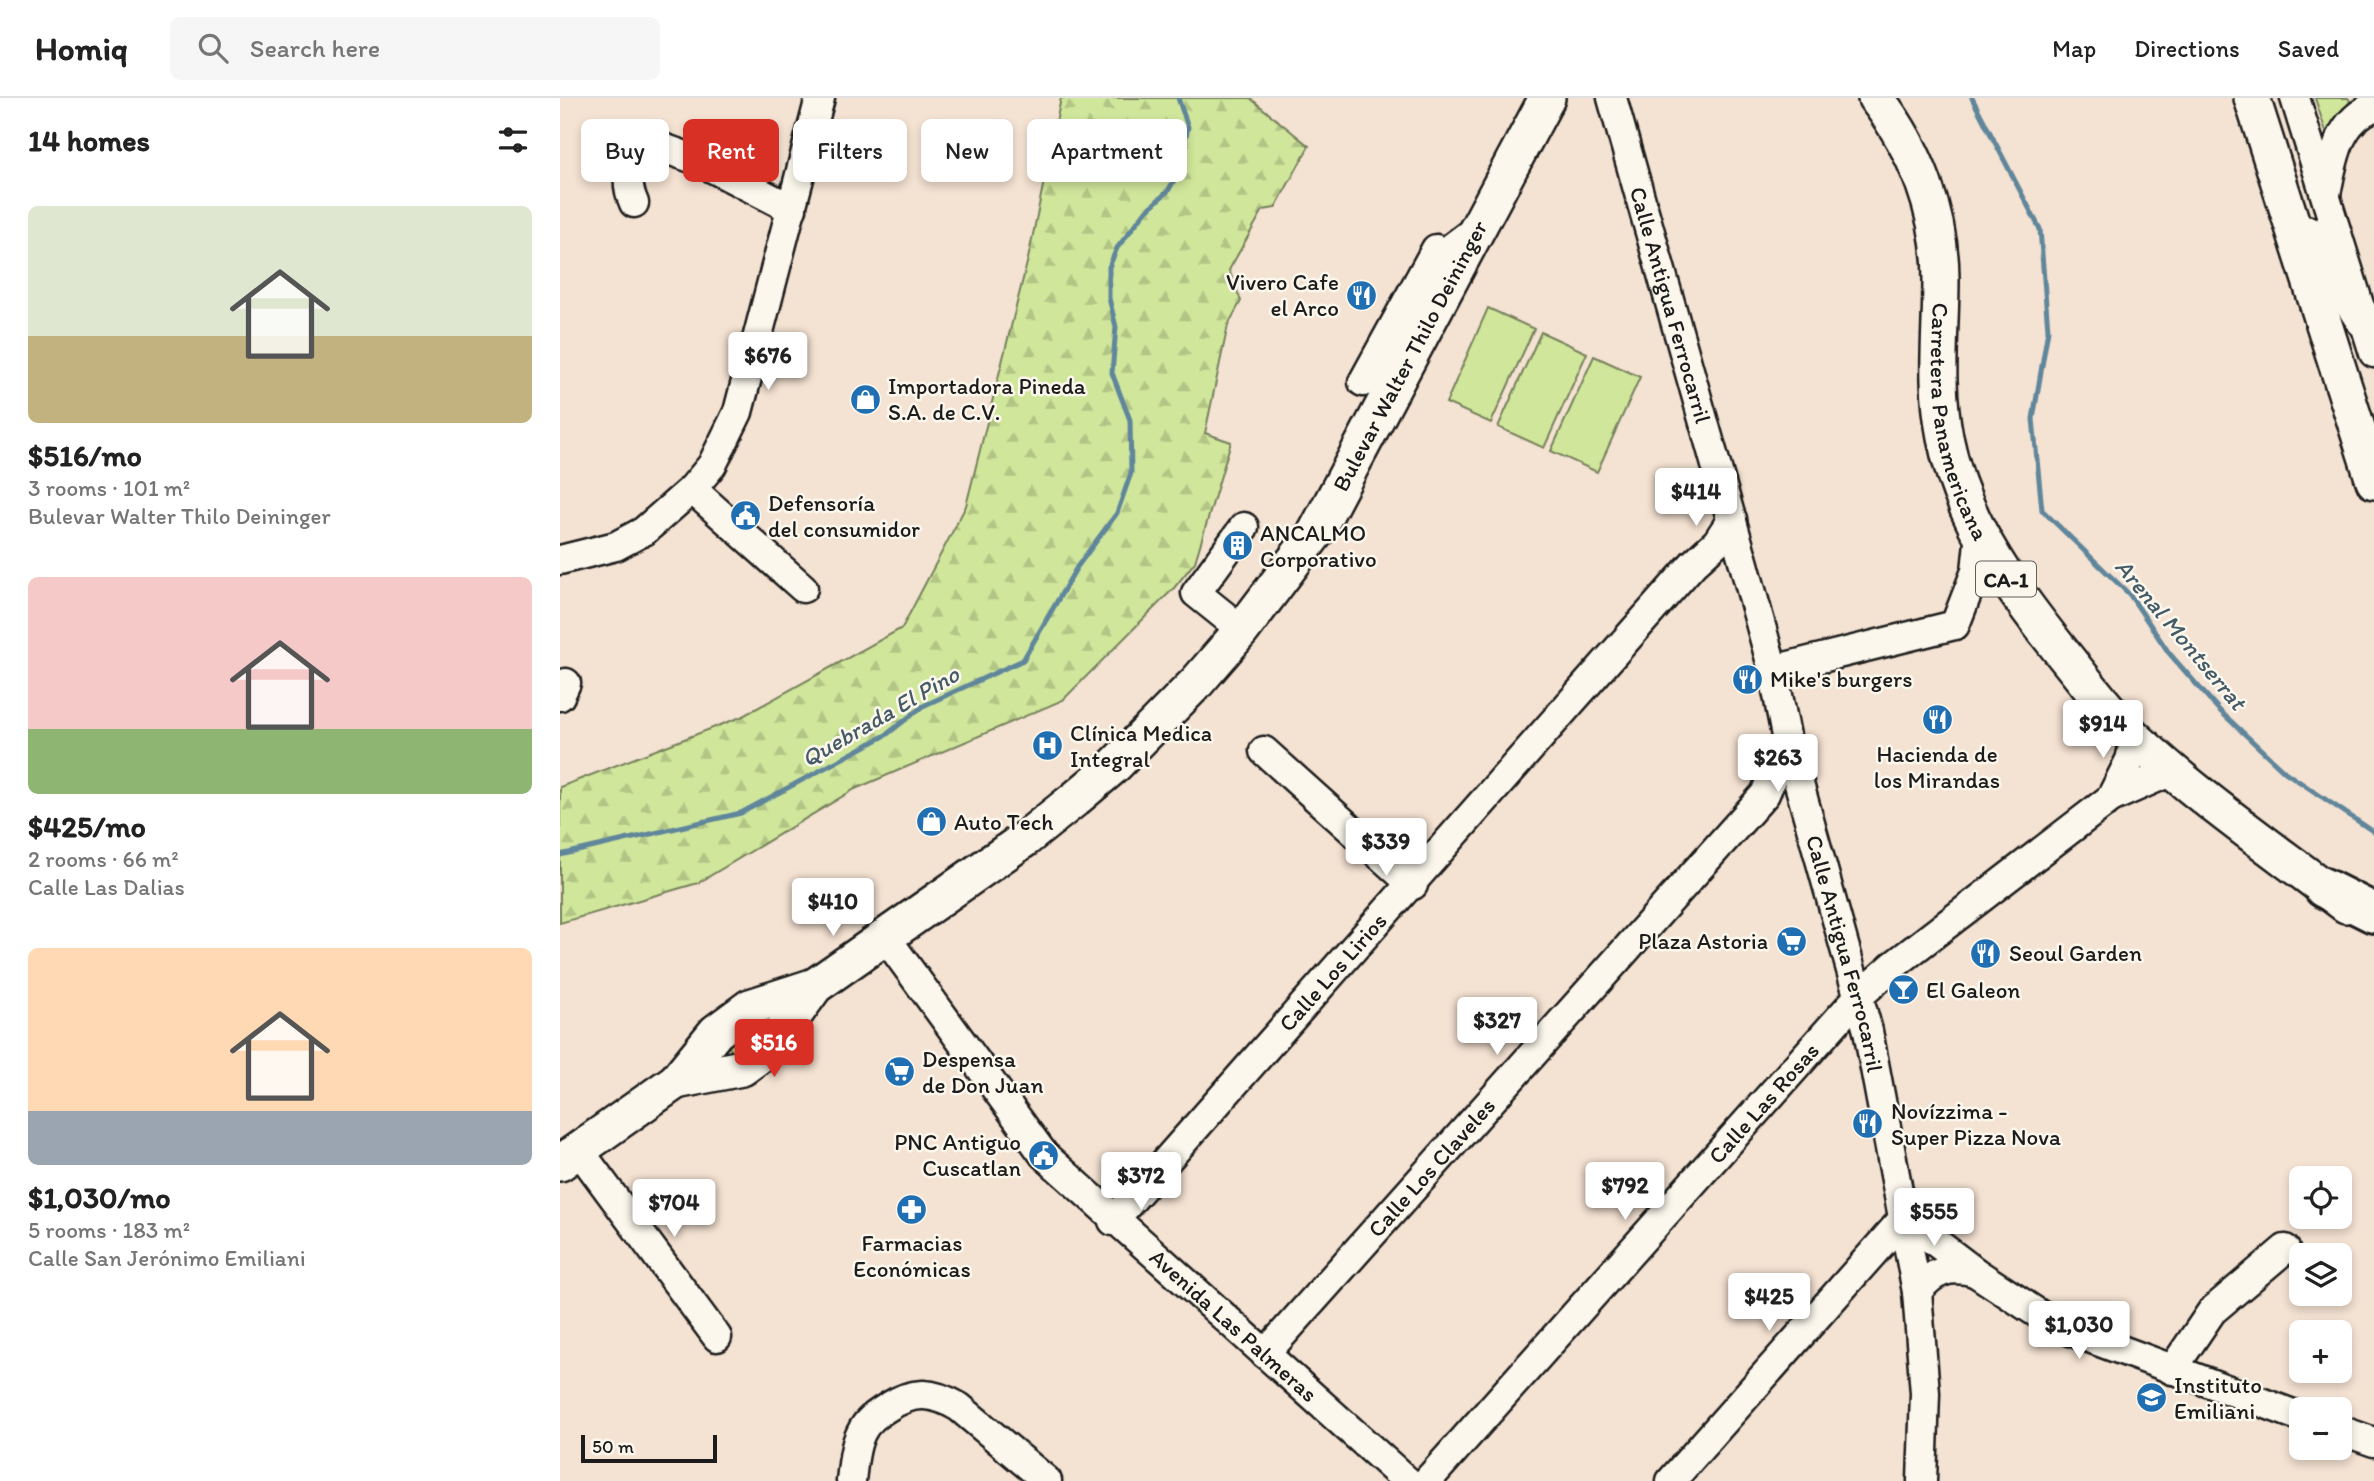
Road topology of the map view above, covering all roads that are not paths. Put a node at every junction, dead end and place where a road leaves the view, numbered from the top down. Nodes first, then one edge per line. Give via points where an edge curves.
1 (820, 98) edge
2 (2252, 98) edge
3 (2295, 98) edge
4 (2368, 98) edge
5 (1543, 99) edge
6 (2374, 100) edge
7 (1880, 102) edge
8 (1611, 103) edge
9 (2374, 107) edge
10 (2326, 197) junction
11 (634, 203) dead end
12 (792, 209) junction
13 (2288, 213) junction
14 (1480, 226) junction
15 (2363, 319) junction
16 (2374, 354) edge
17 (1363, 382) dead end
18 (2374, 481) edge
19 (692, 489) junction
20 (1732, 519) junction
21 (1244, 527) dead end
22 (1980, 533) junction
23 (560, 560) edge
24 (1693, 564) junction
25 (1744, 564) junction
26 (803, 588) dead end
27 (1242, 630) junction
28 (1773, 670) junction
29 (2135, 739) junction
30 (1787, 741) junction
31 (1264, 751) dead end
32 (2172, 771) junction
33 (1803, 792) junction
34 (1765, 794) junction
35 (2111, 798) junction
36 (1413, 885) junction
37 (2324, 888) junction
38 (2374, 913) edge
39 (2374, 927) edge
40 (884, 935) junction
41 (815, 986) junction
42 (1859, 996) junction
43 (750, 1007) junction
44 (716, 1032) junction
45 (780, 1055) junction
46 (742, 1068) junction
47 (689, 1085) junction
48 (569, 1156) edge
49 (1904, 1217) junction
50 (1114, 1221) junction
51 (2285, 1249) dead end
52 (1975, 1272) junction
53 (1917, 1292) junction
54 (717, 1337) dead end
55 (1265, 1354) junction
56 (2172, 1370) junction
57 (2289, 1413) edge
58 (2352, 1435) edge
59 (2374, 1443) edge
60 (1919, 1477) edge
61 (851, 1481) edge
62 (1047, 1481) edge
63 (1407, 1481) edge
64 (1427, 1481) edge
65 (1671, 1481) edge

1 - 12 street
2 - 13 main road
3 - 10 street
4 - 6 street
5 - 14 main road, Bulevar Walter Thilo Deininger
7 - 22 main road, Carretera Panamericana / CA-1 via 1923,181 1939,239 1937,385 1946,440
8 - 20 street, Calle Antigua Ferrocarril
9 - 10 street via 2359,112 2347,126 2334,155
10 - 15 street
11 - 12 street via 627,183 629,170 638,154 663,148 697,160
12 - 19 street via 738,412 712,465
13 - 15 main road via 2306,232
13 - 18 main road
14 - 17 street via 1443,254 1436,249
14 - 27 main road, Bulevar Walter Thilo Deininger via 1316,532
15 - 16 street
19 - 23 street via 645,531 616,546
19 - 26 street
20 - 24 street, Calle Los Lirios via 1717,542
20 - 25 street, Calle Antigua Ferrocarril
21 - 27 street via 1196,593
22 - 28 street via 1976,571 1955,625
22 - 29 main road, Carretera Panamericana / CA-1 via 2029,612
24 - 25 street
24 - 36 street, Calle Los Lirios
25 - 28 street, Calle Antigua Ferrocarril
27 - 40 main road, Bulevar Walter Thilo Deininger via 1162,717 1075,799 1025,839
28 - 30 street, Calle Antigua Ferrocarril
29 - 32 main road, Carretera Panamericana / CA-1
29 - 35 street, Calle Las Rosas
30 - 33 street, Calle Antigua Ferrocarril
30 - 34 street, Calle Los Claveles
31 - 36 street
32 - 35 street, Calle Las Rosas
32 - 37 main road, Carretera Panamericana / CA-1
33 - 34 street
33 - 42 street, Calle Antigua Ferrocarril
34 - 55 street, Calle Los Claveles
35 - 42 street, Calle Las Rosas
36 - 50 street, Calle Los Lirios
37 - 38 highway
37 - 39 main road, Carretera Panamericana / CA-1
40 - 41 main road, Bulevar Walter Thilo Deininger
40 - 50 street, Avenida Las Palmeras via 1044,1155
41 - 43 main road, Bulevar Walter Thilo Deininger
41 - 45 main road, Bulevar Walter Thilo Deininger
42 - 49 street, Calle Antigua Ferrocarril
42 - 64 street, Calle Las Rosas
43 - 44 main road, Bulevar Walter Thilo Deininger
43 - 45 main road via 768,1023
44 - 46 main road via 720,1056 729,1065
44 - 47 main road, Bulevar Walter Thilo Deininger
45 - 46 main road, Bulevar Walter Thilo Deininger
46 - 47 main road, Bulevar Walter Thilo Deininger
47 - 48 main road, Bulevar Walter Thilo Deininger
48 - 54 street
49 - 52 street
49 - 53 street, Calle Antigua Ferrocarril
49 - 65 street
50 - 55 street, Avenida Las Palmeras
51 - 56 street via 2212,1311
52 - 53 street via 1947,1269 1934,1274
52 - 56 street via 2057,1326
53 - 60 street, Calle Antigua Ferrocarril via 1925,1393
55 - 63 street, Avenida Las Palmeras
56 - 57 street
58 - 59 street
61 - 62 street via 856,1444 867,1423 904,1397 919,1393 959,1407

